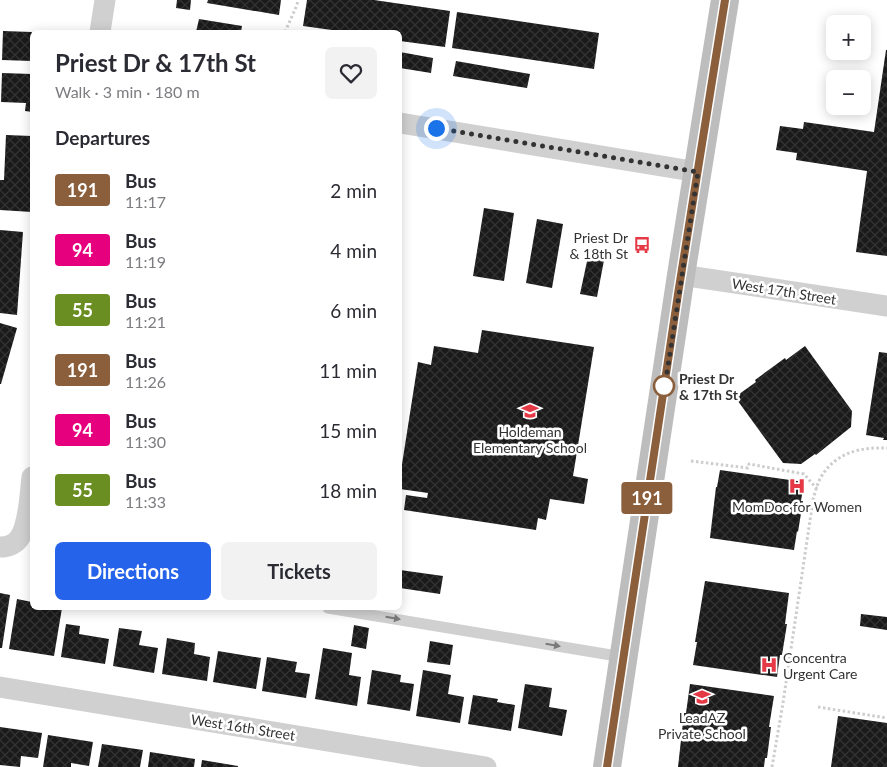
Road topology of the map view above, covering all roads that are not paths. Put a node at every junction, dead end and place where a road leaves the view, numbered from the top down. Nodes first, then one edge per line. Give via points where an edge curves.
1 (105, 0) edge
2 (725, 0) edge
3 (100, 30) edge
4 (402, 123) edge
5 (698, 172) junction
6 (681, 275) junction
7 (887, 306) edge
8 (30, 490) edge
9 (7, 546) edge
10 (340, 610) edge
11 (624, 657) junction
12 (0, 686) edge
13 (486, 767) edge
14 (607, 767) edge

1 - 3 street
2 - 5 main road
4 - 5 street
5 - 6 main road
6 - 7 street, West 17th Street
6 - 11 main road
8 - 9 street via 24,528 20,537
10 -> 11 lane
11 - 14 main road
12 - 13 street, West 16th Street

